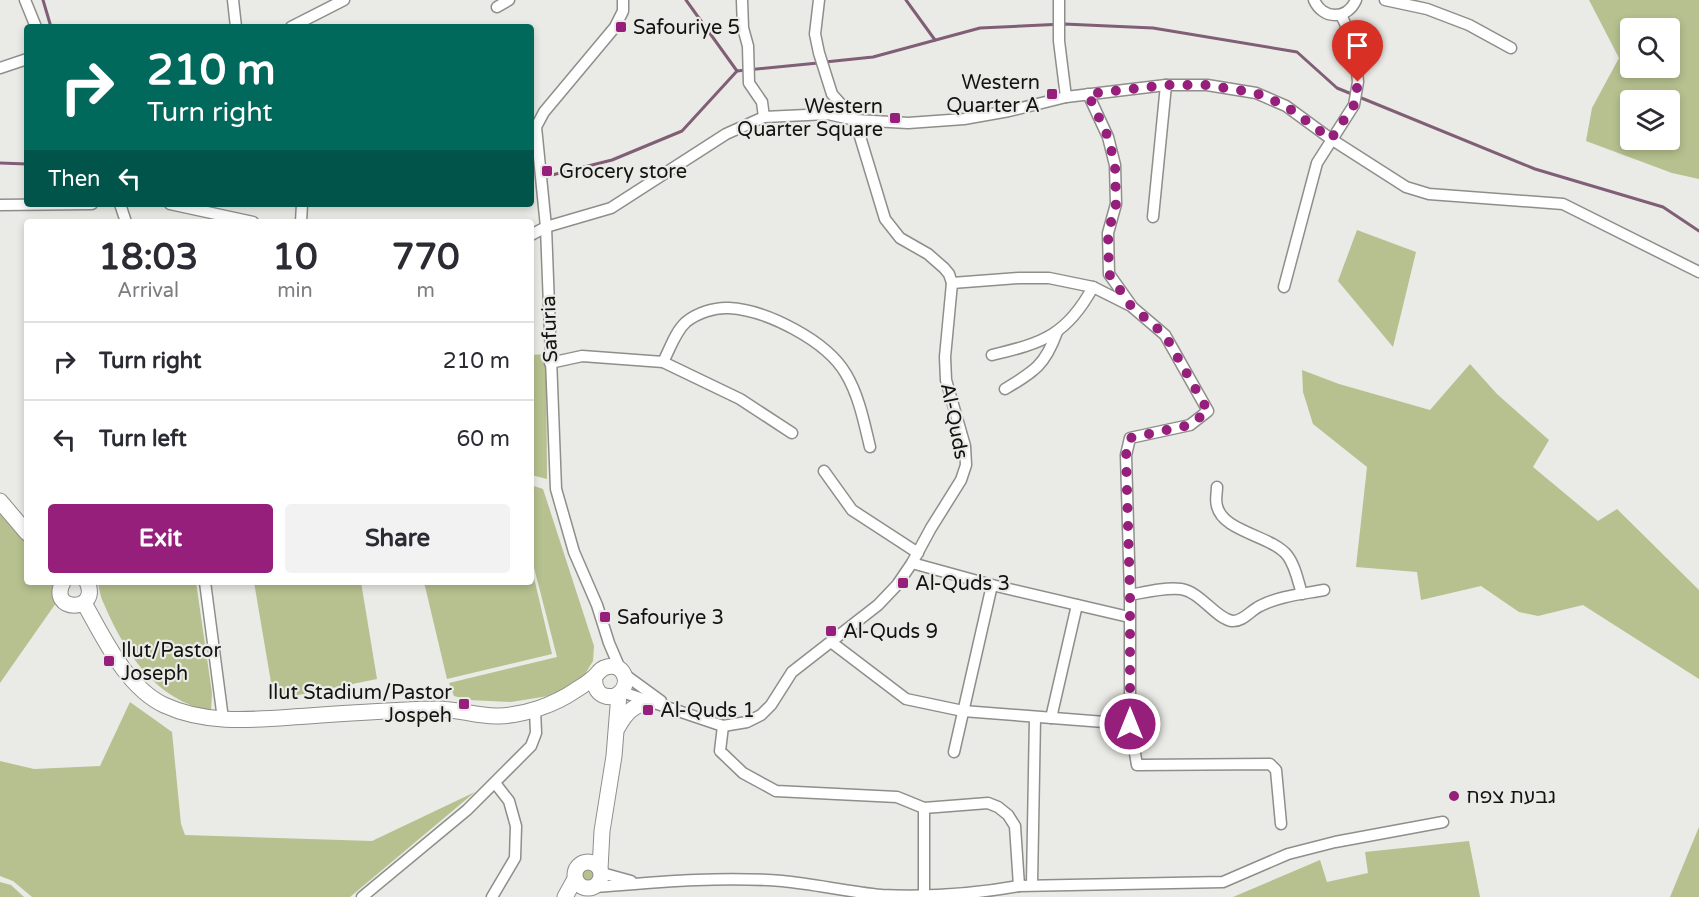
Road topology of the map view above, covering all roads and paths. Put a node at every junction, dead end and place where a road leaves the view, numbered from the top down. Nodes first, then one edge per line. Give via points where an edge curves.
1 (25, 0) edge
2 (234, 0) edge
3 (344, 0) edge
4 (509, 0) edge
5 (623, 0) edge
6 (742, 0) edge
7 (819, 0) edge
8 (1059, 0) edge
9 (1314, 0) edge
10 (1356, 0) edge
11 (1385, 0) edge
12 (497, 7) dead end
13 (1341, 15) junction
14 (35, 24) edge
15 (236, 24) edge
16 (297, 24) edge
17 (1511, 48) dead end
18 (24, 60) edge
19 (0, 68) edge
20 (1166, 85) junction
21 (1088, 94) junction
22 (1066, 97) junction
23 (764, 117) junction
24 (855, 120) junction
25 (534, 127) edge
26 (1331, 139) junction
27 (0, 205) edge
28 (24, 205) edge
29 (184, 207) edge
30 (1153, 217) dead end
31 (239, 219) edge
32 (546, 227) junction
33 (534, 233) edge
34 (1699, 272) edge
35 (952, 283) junction
36 (1093, 287) junction
37 (1284, 287) dead end
38 (1131, 306) junction
39 (1057, 332) junction
40 (992, 355) dead end
41 (663, 362) junction
42 (550, 363) junction
43 (1005, 389) dead end
44 (792, 433) dead end
45 (870, 447) dead end
46 (824, 471) dead end
47 (1217, 487) dead end
48 (0, 489) edge
49 (0, 501) edge
50 (24, 514) edge
51 (24, 529) edge
52 (918, 553) junction
53 (912, 563) junction
54 (59, 585) edge
55 (88, 585) edge
56 (206, 585) edge
57 (992, 585) junction
58 (1323, 590) dead end
59 (1302, 594) junction
60 (1130, 595) junction
61 (84, 603) junction
62 (1077, 605) junction
63 (1130, 617) junction
64 (831, 642) junction
65 (609, 644) junction
66 (598, 672) junction
67 (622, 672) junction
68 (621, 693) junction
69 (569, 694) junction
70 (600, 694) junction
71 (651, 701) junction
72 (671, 708) junction
73 (535, 710) junction
74 (963, 711) junction
75 (1035, 717) junction
76 (1051, 718) junction
77 (223, 720) junction
78 (1130, 724) junction
79 (723, 726) junction
80 (617, 730) junction
81 (954, 752) dead end
82 (614, 756) junction
83 (495, 783) junction
84 (924, 808) junction
85 (1443, 822) dead end
86 (1281, 824) dead end
87 (602, 831) junction
88 (582, 864) junction
89 (601, 871) junction
90 (640, 884) junction
91 (1032, 884) junction
92 (1019, 886) junction
93 (583, 888) edge
94 (924, 895) junction
95 (882, 896) edge
96 (362, 897) edge
97 (492, 897) edge
98 (565, 897) edge

1 - 14 street
2 - 15 street
3 - 16 street
4 - 12 street
5 - 25 street, Safuria via 623,11 615,27
6 - 23 street via 749,83 762,102
7 - 24 street via 815,34 819,53 832,94
8 - 22 street
9 - 13 street via 1322,12
10 - 13 street
11 - 17 street via 1427,9 1469,25
13 - 26 street via 1351,36 1358,82 1354,105
18 - 19 street
20 - 21 street
20 - 26 street via 1207,85 1256,93 1286,106
20 - 30 street
21 - 22 street
21 - 38 street via 1108,137 1115,165 1116,204 1108,233 1109,274
22 - 24 street via 964,119 908,123
23 - 24 street via 828,114
23 - 32 street via 726,134 611,208
24 - 35 street via 885,219 900,238 944,268
25 - 32 street, Safuria
26 - 34 street via 1406,187 1429,194 1563,204
26 - 37 street via 1317,163
27 - 28 street
29 - 31 street
32 - 33 street
32 - 42 street, Safuria
35 - 36 street via 1049,278
35 - 52 street, Al-Quds via 946,380 965,446 966,465
36 - 38 street
36 - 39 street via 1080,310
38 - 60 street via 1165,335 1208,411 1190,425 1130,438 1126,455
39 - 40 street
39 - 43 street via 1041,365
41 - 42 street via 582,356
41 - 44 street via 740,399
41 - 45 street via 676,335 699,314 729,308 779,322 826,350 845,372 862,411
42 - 65 street, Safuria via 556,489 574,552
46 - 52 street via 852,510
47 - 59 street via 1216,505 1221,515 1234,526 1272,542 1287,555
48 - 50 street
49 - 51 street
52 - 53 street, Al-Quds
53 - 57 street
53 - 64 street, Al-Quds via 878,605
54 - 61 street via 60,596 67,604
55 - 61 street via 89,594
56 - 77 street
57 - 62 street
57 - 74 street
58 - 59 street
59 - 60 street via 1260,606 1233,621 1182,589
60 - 63 street
61 - 77 street via 138,688 164,705
62 - 63 street
62 - 76 street
63 - 78 street
64 - 74 street via 906,699
64 - 79 street, Al-Quds via 792,672 761,715
65 - 66 street
65 - 67 street, Safuria
66 - 67 street via 614,666
66 - 69 street
66 - 70 street via 595,687
67 - 68 street via 626,683
67 - 72 street
68 - 70 street via 611,697
68 - 71 street
68 - 80 street
69 - 70 street
69 - 73 street
70 - 82 street via 608,715
71 - 72 street
71 - 80 street via 629,711
72 - 79 street
73 - 77 street via 499,716 441,709
73 - 83 street via 536,733 531,746
74 - 75 street
74 - 81 street
75 - 76 street
75 - 91 street
76 - 78 street
78 - 86 street via 1137,765 1270,764 1275,770
79 - 84 street via 720,751 743,773 776,791 897,797
80 - 82 street
82 - 87 street
83 - 96 street
83 - 97 street via 509,801 516,826 515,858
84 - 92 street via 988,803 1008,815 1015,826
84 - 94 street
85 - 91 street via 1297,852 1223,882
87 - 88 street
87 - 89 street
88 - 89 street via 591,862
88 - 93 street via 576,870
89 - 90 street
89 - 93 street via 600,881
90 - 93 street
90 - 95 street via 712,878 782,881
91 - 92 street
92 - 94 street
93 - 98 street
94 - 95 street

